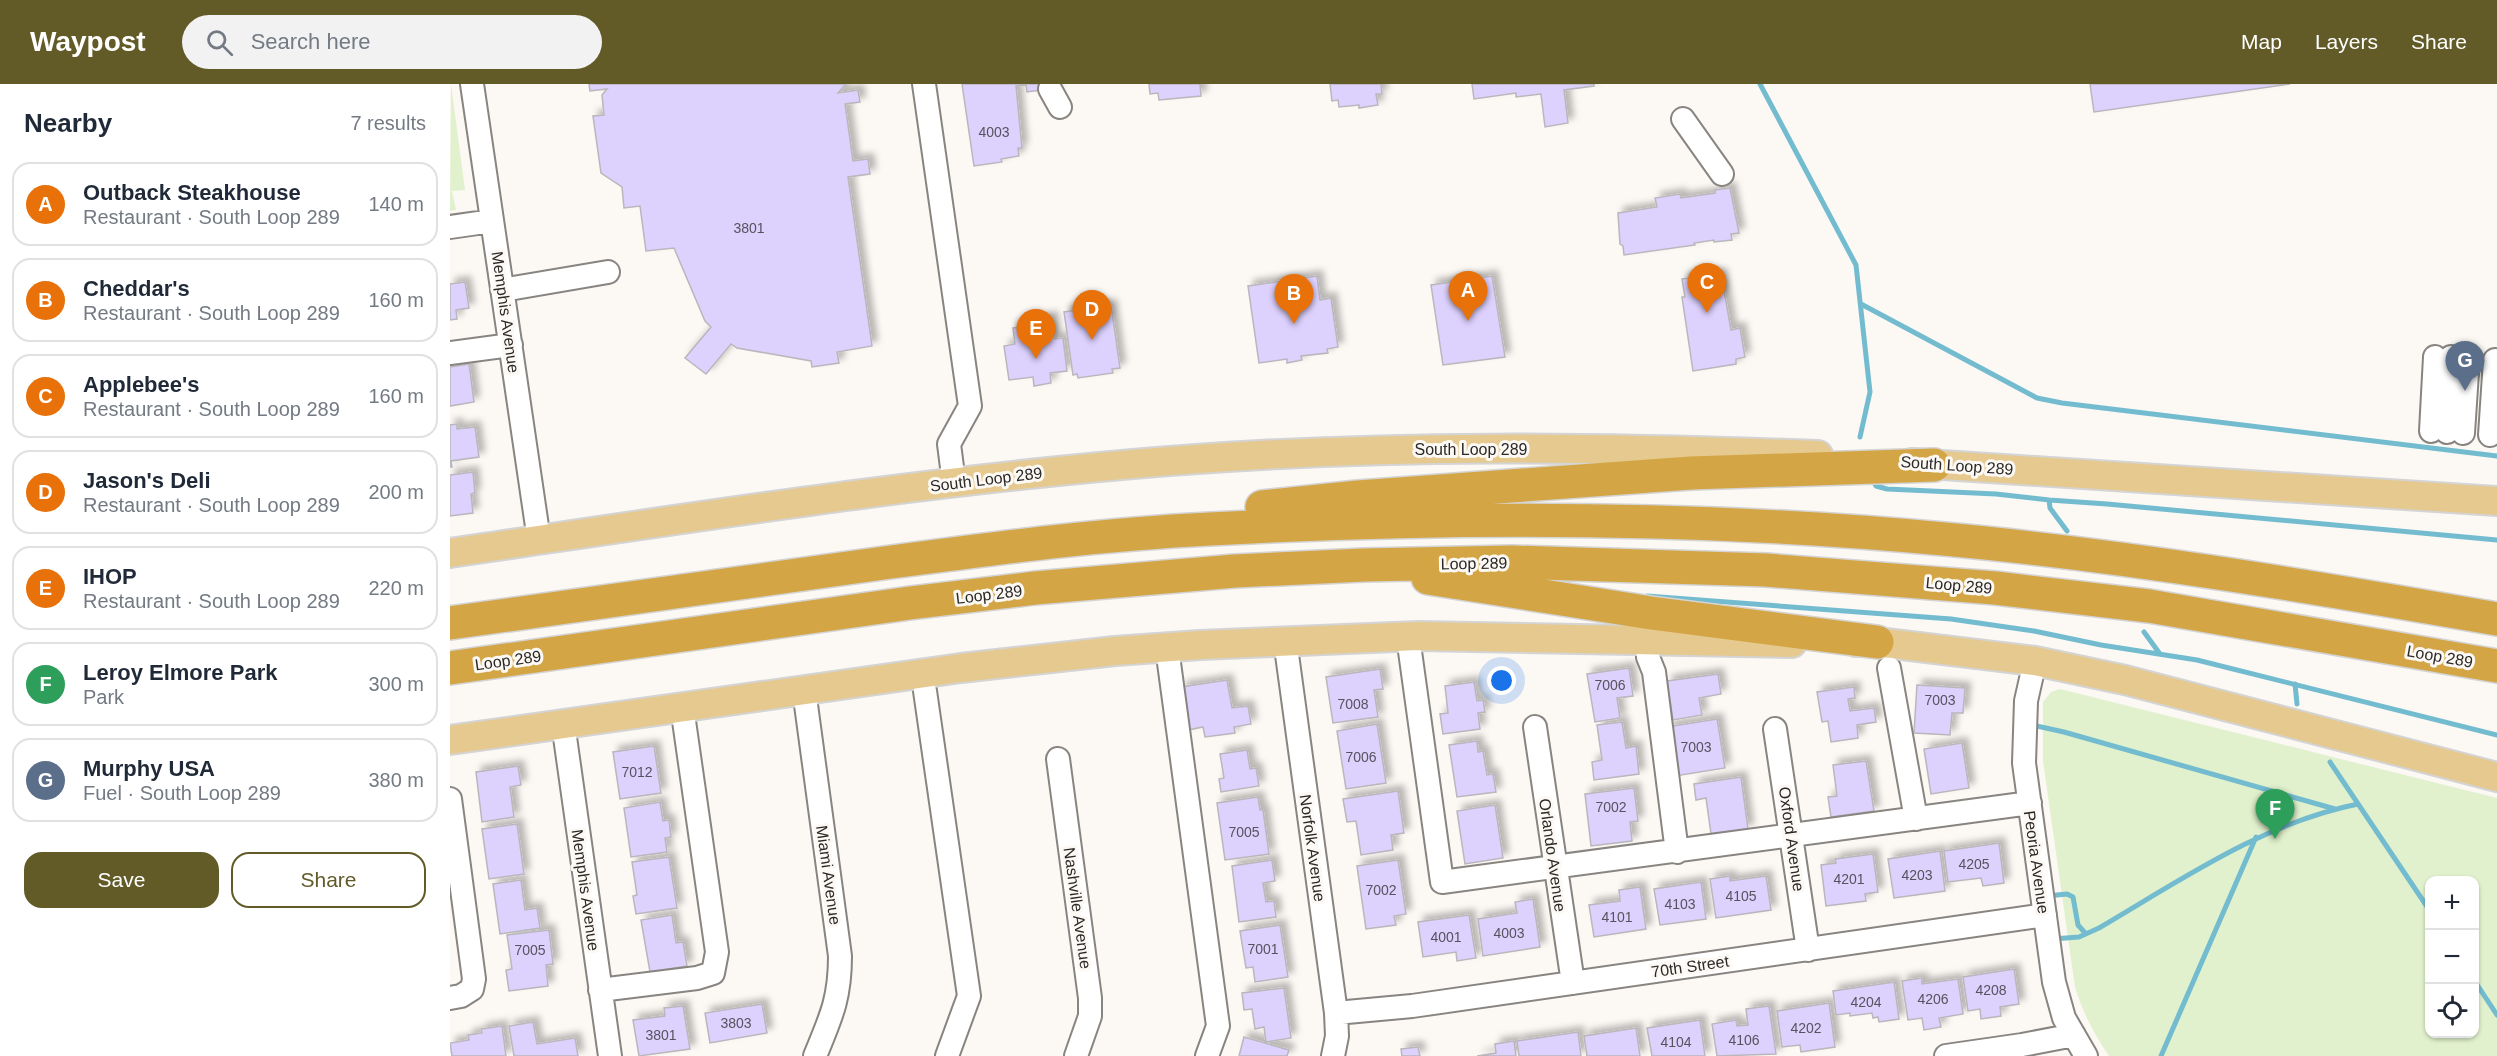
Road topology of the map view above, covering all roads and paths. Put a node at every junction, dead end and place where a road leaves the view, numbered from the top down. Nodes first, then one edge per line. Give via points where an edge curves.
1 (472, 84) edge
2 (924, 84) edge
3 (1683, 119) dead end
4 (1722, 174) dead end
5 (492, 221) junction
6 (450, 227) edge
7 (608, 272) dead end
8 (502, 290) junction
9 (511, 345) junction
10 (450, 353) edge
11 (2495, 360) dead end
12 (2439, 432) joint
13 (2490, 435) dead end
14 (1934, 465) junction
15 (954, 483) junction
16 (2497, 501) edge
17 (1118, 537) junction
18 (539, 540) junction
19 (450, 553) edge
20 (1364, 565) junction
21 (2497, 620) edge
22 (450, 623) edge
23 (1408, 637) junction
24 (1285, 640) junction
25 (1647, 640) junction
26 (1167, 648) junction
27 (1883, 655) junction
28 (2035, 661) junction
29 (2497, 666) edge
30 (450, 668) edge
31 (804, 690) junction
32 (925, 691) dead end
33 (682, 707) junction
34 (563, 723) junction
35 (1535, 727) dead end
36 (1775, 729) dead end
37 (450, 740) edge
38 (1058, 759) dead end
39 (2497, 777) edge
40 (450, 799) edge
41 (2030, 803) junction
42 (1916, 819) junction
43 (1792, 837) junction
44 (1677, 852) junction
45 (1555, 867) junction
46 (2045, 915) junction
47 (1808, 950) junction
48 (1573, 983) junction
49 (600, 990) junction
50 (450, 998) edge
51 (1336, 1013) junction
52 (2074, 1035) junction
53 (610, 1056) edge
54 (815, 1056) edge
55 (947, 1056) edge
56 (1076, 1056) edge
57 (1207, 1056) edge
58 (1333, 1056) edge
59 (1946, 1056) edge
60 (2086, 1056) edge

1 - 5 street, Memphis Avenue
2 - 15 street via 970,406 949,444
3 - 4 street
5 - 6 street
5 - 8 street, Memphis Avenue
7 - 8 street
8 - 9 street, Memphis Avenue
9 - 10 street
9 - 18 street, Memphis Avenue
11 - 13 street
12 - 12 street via 2444,357
14 - 15 main road, South Loop 289 via 1847,456 1688,450 1420,449 1170,461
14 - 16 main road, South Loop 289
14 - 17 highway via 1691,473 1358,497 1203,515
15 - 18 main road, South Loop 289
17 - 21 highway via 1206,529 1494,519 1822,529 2116,557
17 - 22 highway via 998,548
18 - 19 main road, South Loop 289
20 - 27 highway via 1450,583
20 - 29 highway, Loop 289 via 1668,565 1892,579 2149,606
20 - 30 highway, Loop 289 via 1235,571 1035,588
23 - 24 main road
23 - 25 main road
23 - 45 street via 1442,882
24 - 26 main road
24 - 51 street, Norfolk Avenue
25 - 27 main road
25 - 44 street
26 - 31 main road via 961,668
26 - 57 street via 1218,1026
27 - 28 main road
27 - 42 street
28 - 39 main road via 2125,680
28 - 41 street, Peoria Avenue via 2023,730
31 - 33 main road
31 - 54 street, Miami Avenue via 840,956 837,1002
32 - 55 street via 969,996
33 - 34 main road
33 - 49 street via 717,952 713,972 697,978
34 - 37 main road
34 - 49 street, Memphis Avenue
35 - 45 street, Orlando Avenue
36 - 43 street, Oxford Avenue
38 - 56 street, Nashville Avenue via 1090,998 1090,1016
40 - 50 street via 474,979 472,989
41 - 42 street
41 - 46 street, Peoria Avenue
42 - 43 street
43 - 44 street
43 - 47 street, Oxford Avenue
44 - 45 street
45 - 48 street, Orlando Avenue
46 - 47 street, 70th Street
46 - 52 street, Peoria Avenue via 2054,982 2064,1017
47 - 48 street, 70th Street
48 - 51 street, 70th Street
49 - 53 street, Memphis Avenue
51 - 58 street, Norfolk Avenue
52 - 59 street
52 - 60 street, Peoria Avenue

